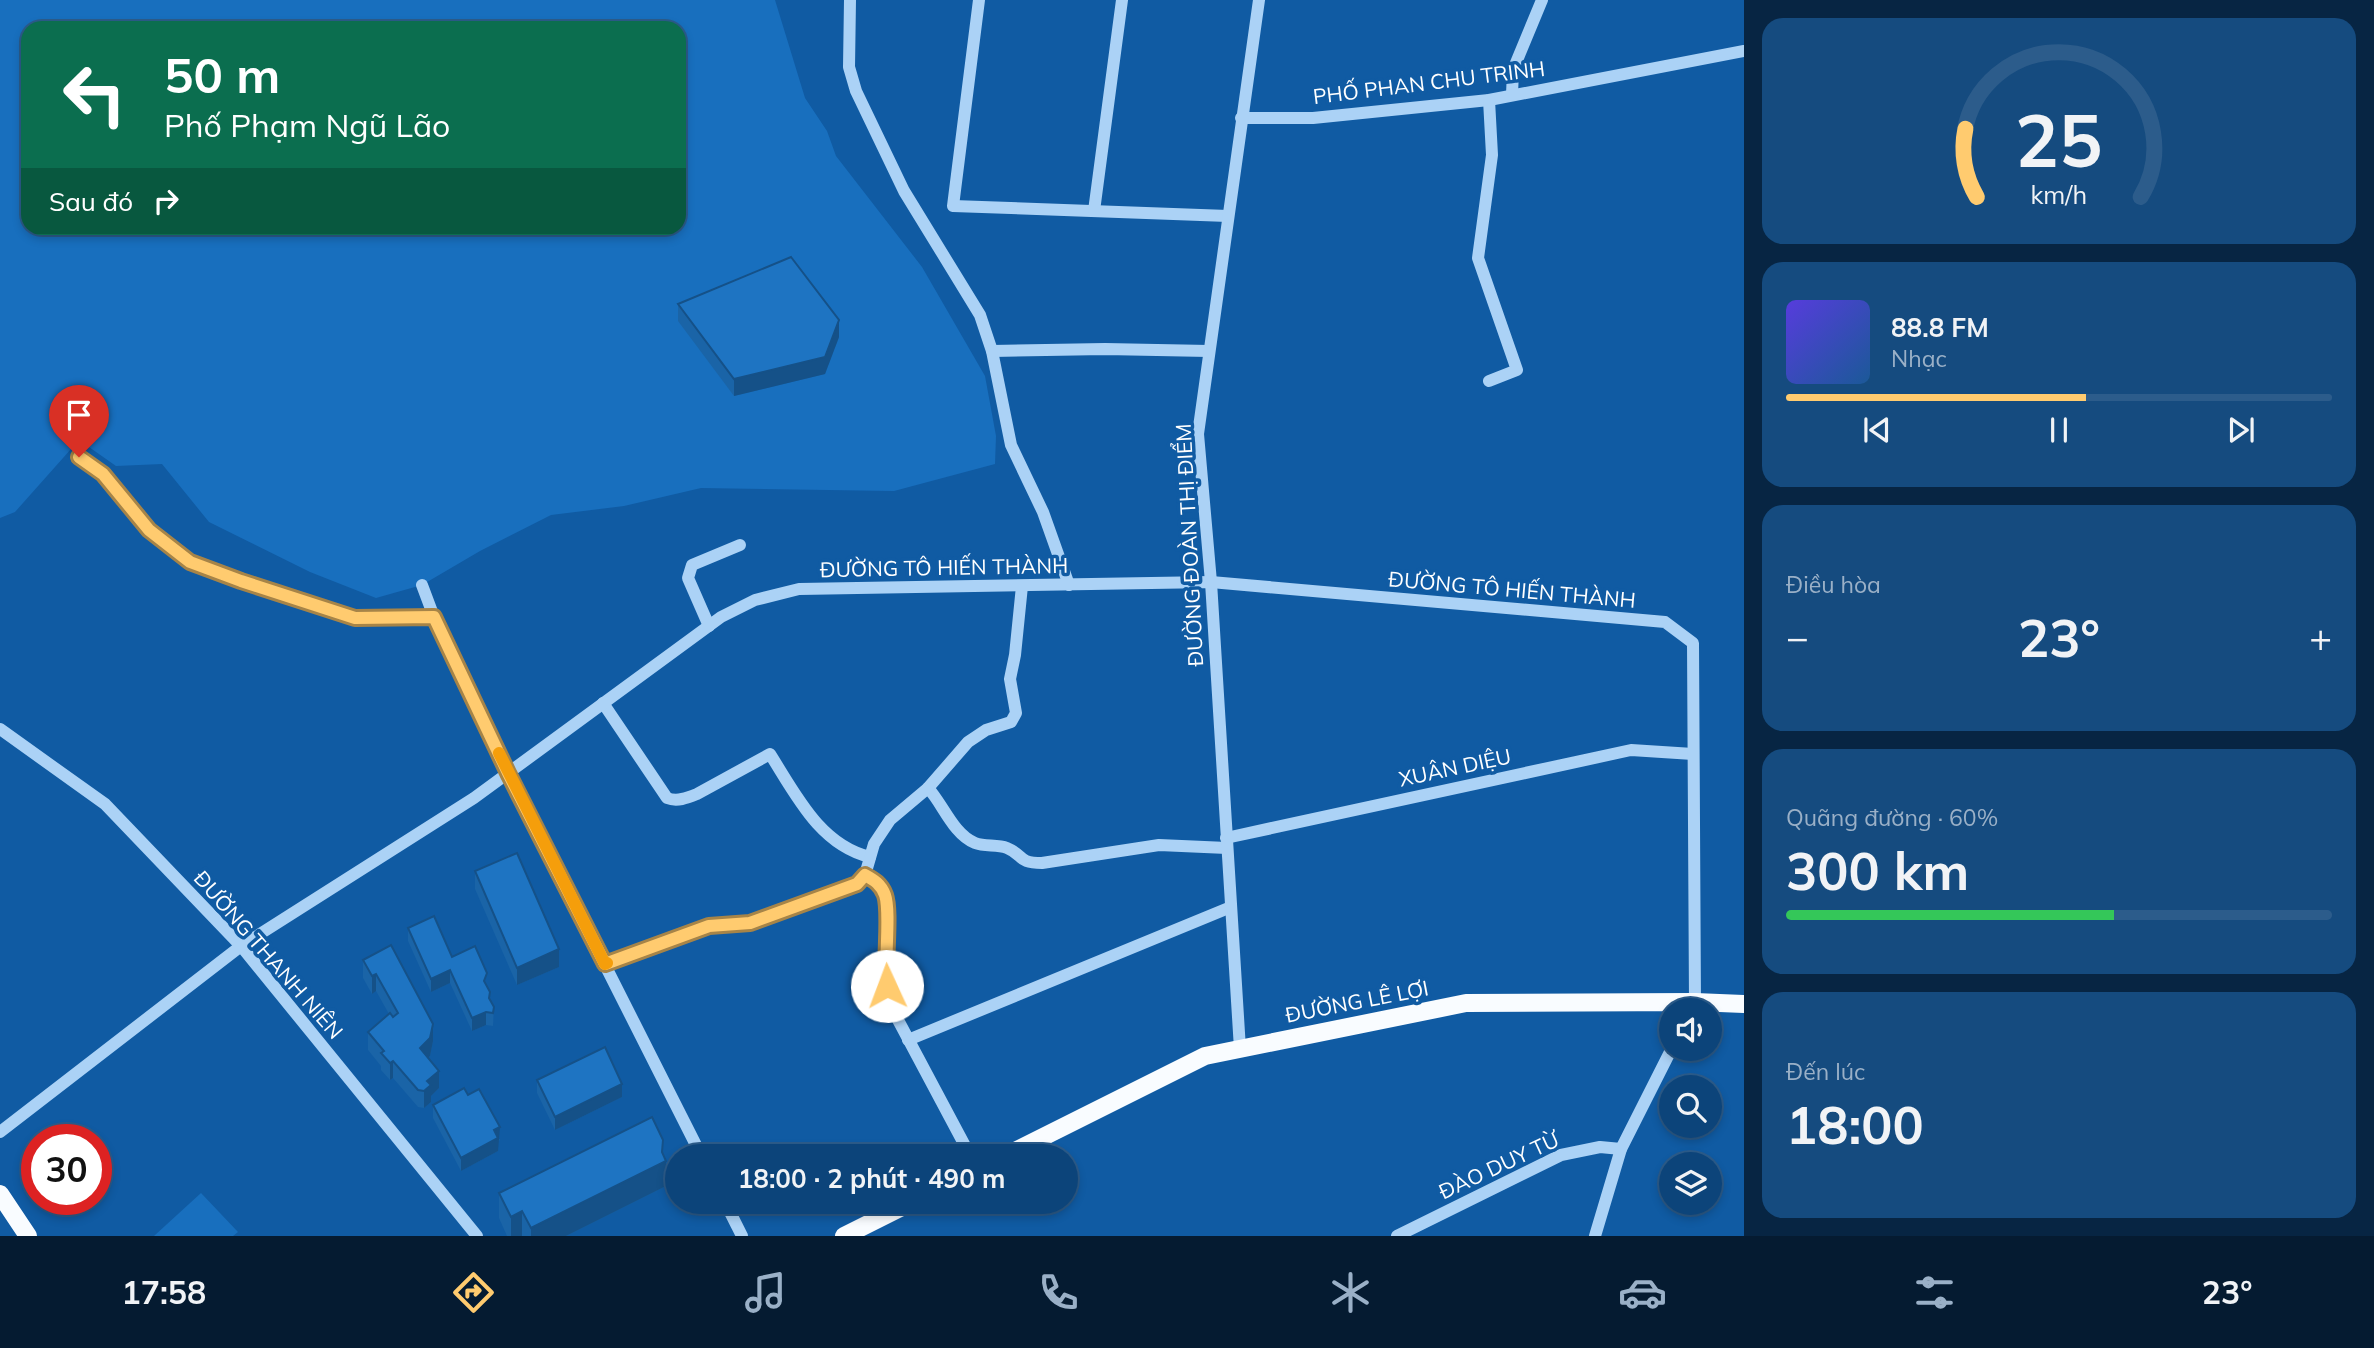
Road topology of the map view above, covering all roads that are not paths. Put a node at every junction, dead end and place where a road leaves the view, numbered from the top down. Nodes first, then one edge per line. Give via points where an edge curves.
1 (850, 0) edge
2 (979, 0) edge
3 (1122, 0) edge
4 (1259, 0) edge
5 (1542, 0) edge
6 (1744, 51) edge
7 (1512, 95) junction
8 (1489, 100) junction
9 (1241, 118) junction
10 (1094, 211) junction
11 (1228, 216) junction
12 (992, 351) junction
13 (1209, 351) junction
14 (1489, 381) dead end
15 (79, 457) dead end
16 (740, 545) dead end
17 (1211, 582) junction
18 (422, 585) dead end
19 (1069, 585) junction
20 (1022, 586) junction
21 (434, 617) junction
22 (709, 626) junction
23 (603, 703) junction
24 (0, 729) edge
25 (1693, 754) junction
26 (508, 773) junction
27 (928, 788) junction
28 (1227, 843) junction
29 (870, 857) junction
30 (865, 875) junction
31 (1231, 907) junction
32 (241, 946) junction
33 (605, 964) junction
34 (1693, 998) edge
35 (1744, 1004) edge
36 (1722, 1005) edge
37 (1659, 1006) edge
38 (908, 1040) junction
39 (1240, 1049) junction
40 (1665, 1061) edge
41 (0, 1132) edge
42 (695, 1144) edge
43 (964, 1144) edge
44 (1029, 1144) edge
45 (1621, 1149) junction
46 (0, 1194) edge
47 (731, 1214) edge
48 (888, 1214) edge
49 (29, 1236) edge
50 (477, 1236) edge
51 (742, 1236) edge
52 (844, 1236) edge
53 (1397, 1236) edge
54 (1595, 1236) edge

1 - 12 street via 849,66 856,91 904,191 980,315
2 - 10 street via 953,206
3 - 10 street
4 - 9 street, ĐƯỜNG ĐOÀN THỊ ĐIỂM
5 - 7 street via 1513,70
6 - 7 street, PHỐ PHAN CHU TRINH
7 - 8 street, PHỐ PHAN CHU TRINH
8 - 9 street, PHỐ PHAN CHU TRINH via 1313,118
8 - 14 street via 1491,168 1478,249 1517,370
9 - 11 street, ĐƯỜNG ĐOÀN THỊ ĐIỂM
10 - 11 street
11 - 13 street, ĐƯỜNG ĐOÀN THỊ ĐIỂM
12 - 13 street
12 - 19 street via 1011,444 1043,512
13 - 17 street, ĐƯỜNG ĐOÀN THỊ ĐIỂM via 1198,435
15 - 21 street via 103,474 149,530 190,562 355,618
16 - 22 street via 692,565 689,571
17 - 19 street, ĐƯỜNG TÔ HIẾN THÀNH
17 - 25 street, ĐƯỜNG TÔ HIẾN THÀNH via 1665,622 1693,643
17 - 28 street, ĐƯỜNG ĐOÀN THỊ ĐIỂM
18 - 21 street
19 - 20 street, ĐƯỜNG TÔ HIẾN THÀNH
20 - 22 street, ĐƯỜNG TÔ HIẾN THÀNH via 799,589 755,600
20 - 27 street via 1010,679 1014,718 968,742
21 - 26 street
22 - 23 street, ĐƯỜNG TÔ HIẾN THÀNH
23 - 26 street, ĐƯỜNG TÔ HIẾN THÀNH
23 - 29 street via 667,798 697,794 770,754 817,826 845,849
24 - 32 street, ĐƯỜNG THANH NIÊN via 105,804
25 - 28 street, XUÂN DIỆU via 1631,750
25 - 34 street, ĐƯỜNG TÔ HIẾN THÀNH
26 - 32 street, ĐƯỜNG TÔ HIẾN THÀNH
26 - 33 street
27 - 28 street, XUÂN DIỆU via 964,837 976,844 1009,849 1030,863 1158,845
27 - 29 street via 881,831
28 - 31 street, ĐƯỜNG ĐOÀN THỊ ĐIỂM
29 - 30 street
30 - 33 street via 857,884 750,923 709,926
30 - 38 street via 876,881 886,896 888,1003
31 - 38 street
31 - 39 street, ĐƯỜNG ĐOÀN THỊ ĐIỂM
32 - 41 street, ĐƯỜNG TÔ HIẾN THÀNH
32 - 50 street, ĐƯỜNG THANH NIÊN
33 - 42 street
35 - 36 main road, ĐƯỜNG LÊ LỢI
37 - 39 main road, ĐƯỜNG LÊ LỢI via 1466,1003
38 - 43 street
39 - 44 main road, ĐƯỜNG LÊ LỢI via 1205,1056
40 - 45 street
45 - 53 street, ĐÀO DUY TỪ via 1600,1147 1561,1155
45 - 54 street
46 - 49 main road
47 - 51 street
48 - 52 main road

